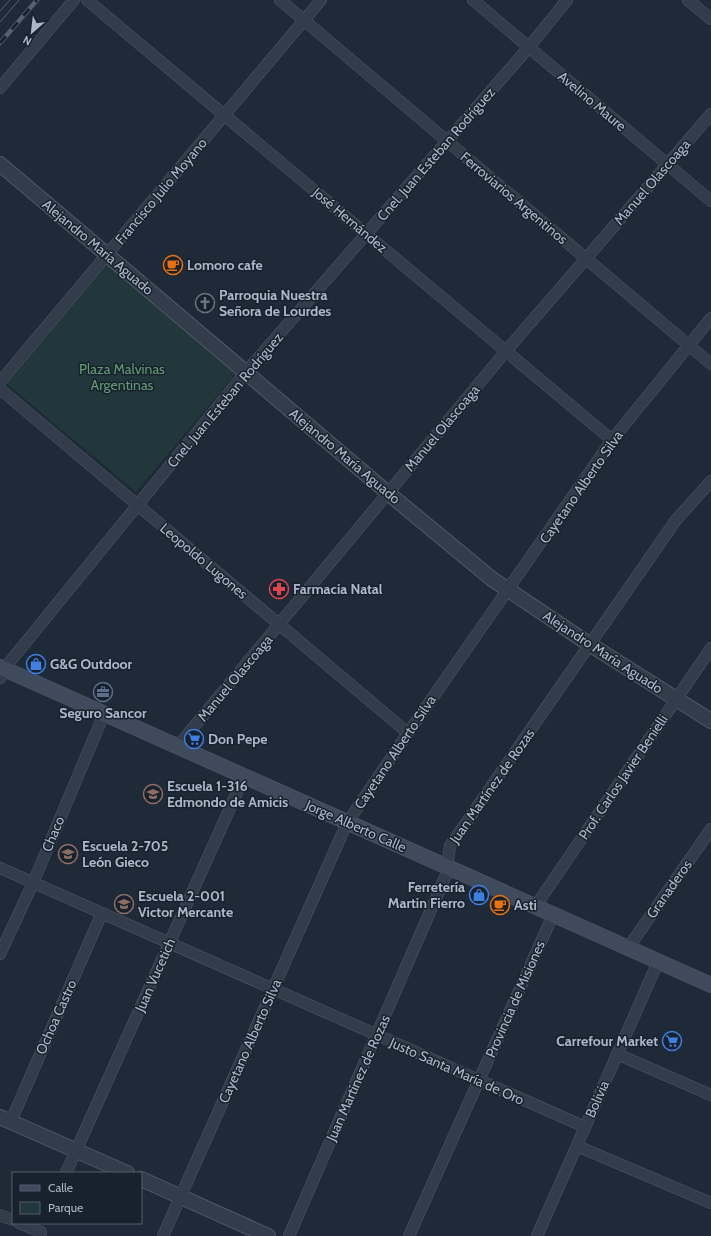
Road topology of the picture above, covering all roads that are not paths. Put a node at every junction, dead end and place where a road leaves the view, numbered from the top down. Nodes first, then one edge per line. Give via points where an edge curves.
1 (74, 0) edge
2 (87, 0) edge
3 (280, 0) edge
4 (321, 0) edge
5 (473, 0) edge
6 (566, 0) edge
7 (688, 0) edge
8 (711, 19) edge
9 (304, 20) junction
10 (529, 47) junction
11 (0, 88) edge
12 (711, 114) edge
13 (225, 116) junction
14 (447, 142) junction
15 (0, 164) edge
16 (668, 164) junction
17 (711, 201) edge
18 (366, 234) junction
19 (107, 255) junction
20 (586, 259) junction
21 (711, 318) edge
22 (689, 345) junction
23 (506, 351) junction
24 (711, 364) edge
25 (246, 372) junction
26 (0, 382) edge
27 (0, 389) edge
28 (612, 440) junction
29 (711, 480) edge
30 (388, 493) junction
31 (138, 505) junction
32 (508, 591) junction
33 (280, 625) junction
34 (591, 645) junction
35 (711, 648) edge
36 (1, 672) edge
37 (676, 700) junction
38 (104, 714) junction
39 (711, 721) edge
40 (408, 733) junction
41 (177, 747) junction
42 (244, 776) junction
43 (347, 823) junction
44 (711, 829) edge
45 (0, 868) edge
46 (448, 868) junction
47 (33, 883) junction
48 (535, 907) junction
49 (102, 913) junction
50 (553, 915) junction
51 (169, 943) junction
52 (628, 948) junction
53 (0, 954) edge
54 (658, 962) junction
55 (711, 985) edge
56 (273, 989) junction
57 (376, 1036) junction
58 (617, 1054) junction
59 (479, 1080) junction
60 (711, 1095) edge
61 (5, 1119) edge
62 (585, 1127) junction
63 (577, 1146) junction
64 (76, 1150) junction
65 (66, 1172) edge
66 (125, 1172) edge
67 (142, 1179) edge
68 (180, 1196) junction
69 (711, 1203) edge
70 (0, 1215) edge
71 (12, 1220) edge
72 (22, 1224) edge
73 (42, 1230) edge
74 (163, 1236) edge
75 (268, 1236) edge
76 (289, 1236) edge
77 (410, 1236) edge
78 (537, 1236) edge

1 - 11 street
2 - 13 street, José Hernández
3 - 9 street, Ferroviarios Argentinos
4 - 9 street, Francisco Julio Moyano
5 - 10 street, Avelino Maure
6 - 10 street, Cnel. Juan Esteban Rodríguez
7 - 8 street
9 - 13 street, Francisco Julio Moyano
9 - 14 street, Ferroviarios Argentinos
10 - 14 street, Cnel. Juan Esteban Rodríguez
10 - 16 street, Avelino Maure
12 - 16 street, Manuel Olascoaga
13 - 18 street, José Hernández
13 - 19 street, Francisco Julio Moyano
14 - 18 street, Cnel. Juan Esteban Rodríguez
14 - 20 street, Ferroviarios Argentinos
15 - 19 street, Alejandro María Aguado
16 - 17 street, Avelino Maure
16 - 20 street, Manuel Olascoaga
18 - 23 street, José Hernández
18 - 25 street, Cnel. Juan Esteban Rodríguez
19 - 25 street, Alejandro María Aguado
19 - 26 street, Francisco Julio Moyano
20 - 22 street, Ferroviarios Argentinos
20 - 23 street, Manuel Olascoaga
21 - 22 street, Cayetano Alberto Silva
22 - 24 street, Ferroviarios Argentinos
22 - 28 street, Cayetano Alberto Silva
23 - 28 street, José Hernández
23 - 30 street, Manuel Olascoaga
25 - 30 street, Alejandro María Aguado
25 - 31 street, Cnel. Juan Esteban Rodríguez
27 - 31 street, Leopoldo Lugones
28 - 32 street, Cayetano Alberto Silva
29 - 34 street, Juan Martínez de Rozas via 676,520
30 - 32 street, Alejandro María Aguado
30 - 33 street, Manuel Olascoaga
31 - 33 street, Leopoldo Lugones
31 - 36 street, Cnel. Juan Esteban Rodríguez
32 - 34 street, Alejandro María Aguado
32 - 40 street, Cayetano Alberto Silva
33 - 40 street, Leopoldo Lugones
33 - 41 street, Manuel Olascoaga
34 - 37 street, Alejandro María Aguado
34 - 46 street, Juan Martínez de Rozas via 450,846
35 - 37 street, Prof. Carlos Javier Benielli
36 - 38 main road, Jorge Alberto Calle
37 - 39 street, Alejandro María Aguado
37 - 48 street, Prof. Carlos Javier Benielli
38 - 41 main road, Jorge Alberto Calle
38 - 47 street, Chaco
40 - 43 street, Cayetano Alberto Silva
41 - 42 main road, Jorge Alberto Calle
42 - 43 main road, Jorge Alberto Calle
42 - 51 street, Juan Vucetich
43 - 46 main road, Jorge Alberto Calle
43 - 56 street, Cayetano Alberto Silva
44 - 52 street, Granaderos
45 - 47 street, Justo Santa María de Oro
46 - 48 main road, Jorge Alberto Calle
46 - 57 street, Juan Martínez de Rozas
47 - 49 street, Justo Santa María de Oro
47 - 53 street, Chaco
48 - 50 main road, Jorge Alberto Calle
49 - 51 street, Justo Santa María de Oro
49 - 61 street, Ochoa Castro
50 - 52 main road, Jorge Alberto Calle
50 - 59 street, Provincia de Misiones
51 - 56 street, Justo Santa María de Oro
51 - 64 street, Juan Vucetich
52 - 54 main road, Jorge Alberto Calle
54 - 55 main road, Jorge Alberto Calle
54 - 58 street, Bolivia
56 - 57 street, Justo Santa María de Oro
56 - 68 street, Cayetano Alberto Silva
57 - 59 street, Justo Santa María de Oro
57 - 76 street, Juan Martínez de Rozas
58 - 60 street
58 - 62 street, Bolivia
59 - 62 street, Justo Santa María de Oro
59 - 77 street, Provincia de Misiones
61 - 64 street
62 - 63 street, Bolivia
63 - 69 street
63 - 78 street, Bolivia
64 - 65 street, Juan Vucetich
64 - 66 street
67 - 68 street
68 - 74 street, Cayetano Alberto Silva
68 - 75 street
70 - 71 street
72 - 73 street

